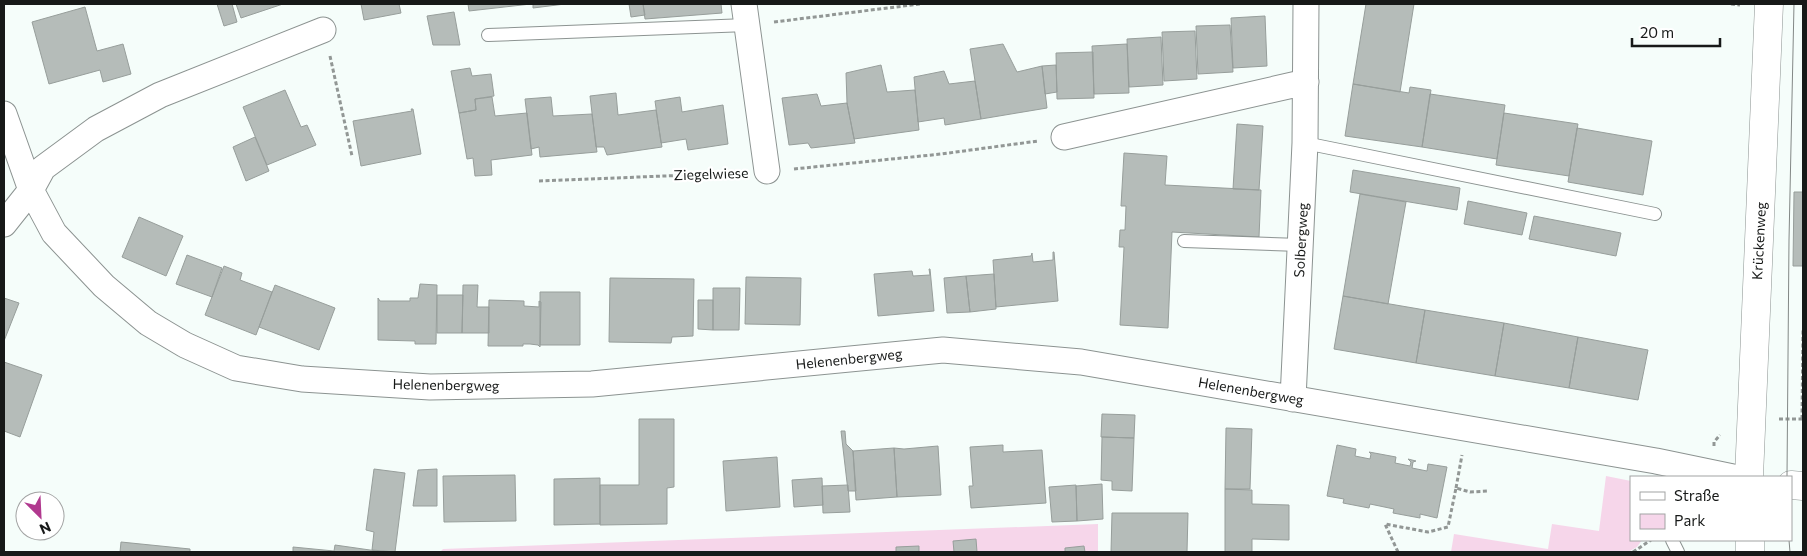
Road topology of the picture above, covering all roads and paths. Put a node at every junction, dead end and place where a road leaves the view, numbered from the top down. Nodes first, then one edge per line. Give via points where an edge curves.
1 (920, 4) edge
2 (1306, 4) edge
3 (1731, 4) edge
4 (1756, 4) edge
5 (745, 15) edge
6 (324, 30) joint
7 (488, 35) dead end
8 (1306, 82) junction
9 (4, 114) edge
10 (1064, 137) joint
11 (1305, 143) junction
12 (352, 156) dead end
13 (767, 172) junction
14 (539, 181) dead end
15 (30, 190) junction
16 (1654, 214) dead end
17 (4, 224) edge
18 (1184, 241) dead end
19 (1300, 245) junction
20 (1803, 329) edge
21 (1293, 398) junction
22 (1771, 419) dead end
23 (1803, 419) edge
24 (1721, 427) dead end
25 (1466, 428) junction
26 (1714, 450) dead end
27 (1657, 469) edge
28 (1724, 476) edge
29 (1749, 476) edge
30 (1456, 488) junction
31 (1488, 491) dead end
32 (1650, 541) edge
33 (1398, 552) edge
34 (1633, 552) edge

1 - 5 path
2 - 8 street, Solbergweg
3 - 4 path
4 - 29 main road, Krückenweg
5 - 7 lane
5 - 13 street, Ziegelwiese
6 - 12 path
6 - 15 street via 160,95 96,130 44,168
8 - 10 street
8 - 11 street, Solbergweg
9 - 15 street, Helenenbergweg
10 - 13 path
11 - 16 lane
11 - 19 street, Solbergweg
13 - 14 path, Ziegelwiese
15 - 17 street
15 - 21 street, Helenenbergweg via 54,233 104,286 148,323 185,345 236,368 302,379 430,387 592,384 943,350 1080,362
18 - 19 lane via 1226,246
19 - 21 street, Solbergweg
20 - 23 path
21 - 25 street, Helenenbergweg
22 - 23 path
24 - 26 path
25 - 27 street, Helenenbergweg
25 - 30 path
27 - 28 street, Helenenbergweg
30 - 31 path via 1470,492
30 - 33 path via 1448,527 1428,532 1385,524
32 - 34 path

